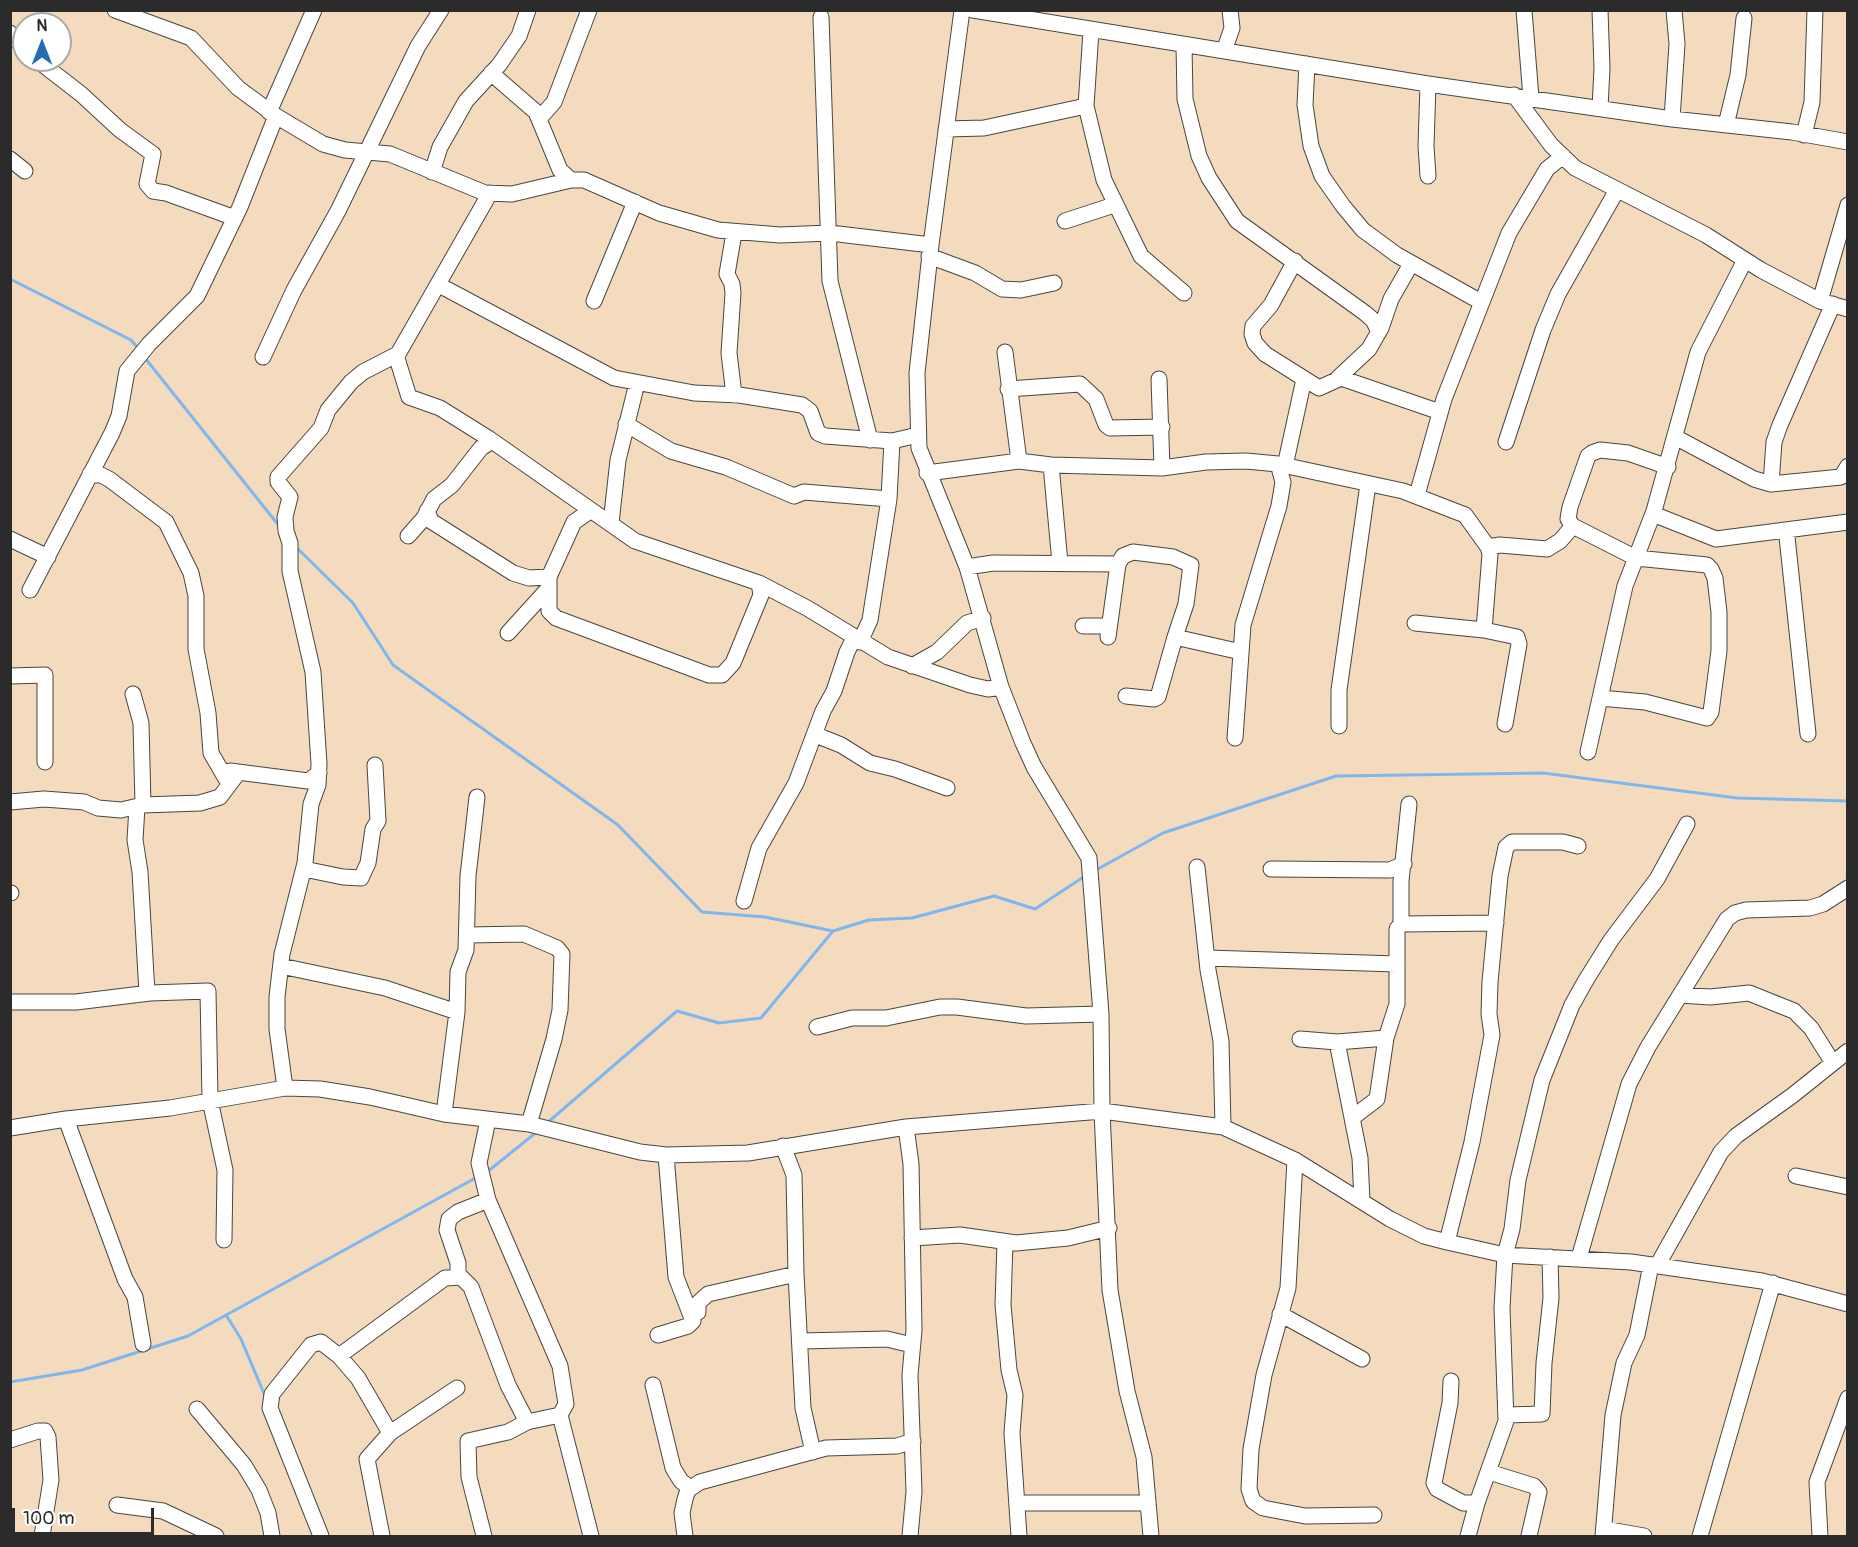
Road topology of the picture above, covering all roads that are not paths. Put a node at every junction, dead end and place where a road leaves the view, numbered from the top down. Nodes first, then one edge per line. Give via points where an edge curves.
1 (115, 10) edge
2 (314, 10) edge
3 (441, 10) edge
4 (528, 10) edge
5 (589, 10) edge
6 (962, 10) edge
7 (973, 10) edge
8 (1230, 10) edge
9 (1524, 10) edge
10 (1600, 10) edge
11 (1674, 10) edge
12 (1815, 10) edge
13 (821, 17) dead end
14 (1744, 18) dead end
15 (1091, 31) junction
16 (1184, 45) junction
17 (1224, 51) junction
18 (1306, 63) junction
19 (53, 72) edge
20 (491, 73) junction
21 (1428, 84) junction
22 (1514, 95) junction
23 (1531, 98) junction
24 (1086, 106) junction
25 (1600, 108) junction
26 (273, 114) junction
27 (539, 119) junction
28 (1672, 119) junction
29 (1726, 125) junction
30 (946, 129) junction
31 (1804, 135) junction
32 (1848, 142) edge
33 (365, 151) junction
34 (1563, 156) junction
35 (10, 159) edge
36 (25, 171) dead end
37 (432, 172) junction
38 (1428, 176) dead end
39 (571, 180) junction
40 (1617, 190) junction
41 (490, 193) junction
42 (635, 202) junction
43 (1114, 205) junction
44 (1848, 205) edge
45 (235, 218) junction
46 (1065, 222) dead end
47 (734, 232) junction
48 (827, 233) junction
49 (930, 251) junction
50 (1745, 260) junction
51 (1295, 261) junction
52 (1412, 264) junction
53 (1054, 283) dead end
54 (439, 285) junction
55 (1184, 294) dead end
56 (594, 301) dead end
57 (1481, 302) junction
58 (1834, 305) edge
59 (1379, 332) junction
60 (1005, 352) dead end
61 (396, 355) junction
62 (263, 357) dead end
63 (1338, 378) junction
64 (1159, 379) dead end
65 (1304, 379) junction
66 (637, 383) junction
67 (1008, 389) junction
68 (734, 395) junction
69 (1440, 412) junction
70 (626, 424) junction
71 (1162, 427) junction
72 (918, 435) junction
73 (1675, 437) junction
74 (870, 440) junction
75 (492, 441) junction
76 (892, 441) junction
77 (1506, 442) dead end
78 (1019, 461) junction
79 (1052, 465) junction
80 (1286, 466) junction
81 (1848, 466) edge
82 (1668, 467) junction
83 (1162, 468) junction
84 (927, 473) junction
85 (90, 474) junction
86 (1368, 484) junction
87 (1771, 484) junction
88 (1417, 495) junction
89 (889, 499) junction
90 (427, 511) junction
91 (1653, 514) junction
92 (604, 516) junction
93 (1848, 522) edge
94 (1574, 526) junction
95 (1787, 533) junction
96 (408, 536) dead end
97 (1716, 539) junction
98 (10, 540) edge
99 (1488, 547) junction
100 (48, 557) junction
101 (1636, 558) junction
102 (1060, 563) junction
103 (1118, 564) junction
104 (1707, 565) junction
105 (967, 567) junction
106 (548, 583) junction
107 (764, 589) junction
108 (30, 590) dead end
109 (983, 618) junction
110 (1415, 623) dead end
111 (1083, 626) dead end
112 (1484, 630) junction
113 (508, 633) dead end
114 (1175, 637) junction
115 (857, 640) junction
116 (1241, 652) junction
117 (912, 666) junction
118 (10, 676) edge
119 (1001, 687) junction
120 (133, 694) dead end
121 (1126, 696) dead end
122 (1600, 698) junction
123 (1505, 724) dead end
124 (1339, 726) dead end
125 (1808, 734) dead end
126 (816, 735) junction
127 (1235, 738) dead end
128 (1588, 752) dead end
129 (45, 762) dead end
130 (375, 765) dead end
131 (234, 779) junction
132 (314, 782) junction
133 (947, 788) dead end
134 (477, 797) dead end
135 (10, 802) edge
136 (1409, 804) dead end
137 (140, 806) junction
138 (1687, 825) dead end
139 (1578, 846) dead end
140 (1404, 864) junction
141 (1197, 867) dead end
142 (304, 869) junction
143 (1271, 869) dead end
144 (1848, 888) edge
145 (744, 901) dead end
146 (1496, 923) junction
147 (1401, 924) junction
148 (467, 935) junction
149 (1207, 958) junction
150 (1397, 964) junction
151 (281, 966) junction
152 (147, 993) junction
153 (1680, 995) junction
154 (10, 1002) edge
155 (457, 1012) junction
156 (1101, 1014) junction
157 (817, 1027) dead end
158 (1386, 1038) junction
159 (1300, 1039) dead end
160 (1337, 1042) junction
161 (1848, 1051) edge
162 (1833, 1062) junction
163 (285, 1088) junction
164 (210, 1100) junction
165 (1101, 1111) junction
166 (444, 1114) junction
167 (1353, 1118) junction
168 (66, 1119) junction
169 (488, 1120) junction
170 (529, 1124) junction
171 (906, 1127) junction
172 (1223, 1127) junction
173 (10, 1128) edge
174 (783, 1146) junction
175 (666, 1155) junction
176 (1295, 1161) junction
177 (1796, 1176) dead end
178 (1848, 1187) edge
179 (488, 1200) junction
180 (1362, 1202) junction
181 (1109, 1228) junction
182 (912, 1238) junction
183 (224, 1240) dead end
184 (1005, 1242) junction
185 (1447, 1242) junction
186 (1505, 1255) junction
187 (1550, 1257) junction
188 (1579, 1258) junction
189 (1654, 1265) junction
190 (796, 1274) junction
191 (458, 1276) junction
192 (1773, 1283) junction
193 (1848, 1304) edge
194 (691, 1314) junction
195 (1280, 1314) junction
196 (658, 1335) dead end
197 (801, 1341) junction
198 (143, 1344) dead end
199 (912, 1345) junction
200 (339, 1356) junction
201 (1362, 1359) dead end
202 (1451, 1381) dead end
203 (653, 1385) dead end
204 (457, 1388) dead end
205 (1848, 1398) edge
206 (197, 1409) dead end
207 (560, 1415) junction
208 (1506, 1415) junction
209 (527, 1422) junction
210 (390, 1432) junction
211 (10, 1440) edge
212 (913, 1441) junction
213 (813, 1452) junction
214 (1488, 1472) junction
215 (690, 1488) junction
216 (1017, 1503) junction
217 (1148, 1503) junction
218 (1477, 1503) junction
219 (117, 1505) dead end
220 (1374, 1515) dead end
221 (1603, 1533) edge
222 (42, 1536) edge
223 (216, 1536) edge
224 (272, 1536) edge
225 (321, 1536) edge
226 (382, 1536) edge
227 (484, 1536) edge
228 (591, 1536) edge
229 (685, 1536) edge
230 (910, 1536) edge
231 (1019, 1536) edge
232 (1151, 1536) edge
233 (1468, 1536) edge
234 (1529, 1536) edge
235 (1644, 1536) edge
236 (1700, 1536) edge
237 (1820, 1536) edge

1 - 26 street via 191,38 227,79
2 - 26 street
3 - 33 street via 418,46
4 - 20 street via 519,36
5 - 27 street via 554,102
6 - 30 street
7 - 15 street
8 - 17 street via 1232,28
9 - 23 street
10 - 25 street
11 - 28 street via 1677,44
12 - 31 street via 1812,102
13 - 48 street
14 - 29 street via 1738,75
15 - 16 street
15 - 24 street
16 - 17 street
16 - 51 street via 1185,99 1199,156 1209,178 1237,221
17 - 18 street
18 - 21 street
18 - 52 street via 1305,105 1311,146 1322,176 1363,230
19 - 45 street via 153,154 147,184 153,191
20 - 27 street via 525,100
20 - 37 street via 466,101 440,147
21 - 22 street
21 - 38 street
22 - 23 street
22 - 34 street
23 - 25 street
24 - 30 street via 984,128
24 - 43 street via 1095,150
25 - 28 street
26 - 33 street via 323,144
26 - 45 street
27 - 39 street via 560,170
28 - 29 street
29 - 31 street
30 - 49 street
31 - 32 street
33 - 37 street via 390,154
33 - 62 street
34 - 40 street via 1575,168
34 - 57 street via 1548,169 1509,232
35 - 36 street
37 - 41 street
39 - 41 street via 512,194
39 - 42 street via 584,180
40 - 50 street via 1707,235
40 - 77 street via 1558,294
41 - 54 street
42 - 47 street via 659,213
42 - 56 street
43 - 46 street
43 - 55 street via 1140,256
44 - 58 street
45 - 85 street via 197,296 127,371 119,416
47 - 48 street
47 - 68 street via 727,274 733,293 729,353
48 - 49 street
48 - 74 street via 830,280
49 - 53 street via 1002,289 1021,290
49 - 72 street via 917,373
50 - 58 street
50 - 73 street via 1698,352
51 - 59 street via 1373,320
51 - 65 street via 1271,305 1253,326 1252,334 1265,354
52 - 57 street
52 - 59 street via 1391,299
54 - 61 street
54 - 66 street via 593,369
57 - 69 street
58 - 87 street via 1774,442
59 - 63 street via 1369,349
60 - 67 street
61 - 75 street via 409,397 440,408
61 - 132 street via 351,382 328,410 321,428 278,477 290,497 285,517 290,571 314,672
63 - 65 street via 1322,389
63 - 69 street
64 - 71 street
65 - 80 street
66 - 68 street
66 - 70 street
67 - 71 street via 1080,384 1096,399 1110,428
67 - 78 street
68 - 74 street via 808,407 820,435
69 - 88 street
70 - 89 street via 671,451 726,467 794,496 804,492
70 - 92 street
71 - 83 street
72 - 76 street
72 - 84 street
73 - 82 street
73 - 87 street
74 - 76 street
75 - 90 street via 481,448
75 - 92 street
76 - 89 street
78 - 79 street
78 - 84 street
79 - 83 street
79 - 102 street
80 - 83 street via 1246,461
80 - 86 street
80 - 116 street via 1279,506 1243,625
81 - 87 street via 1841,477
82 - 91 street
82 - 94 street via 1628,453 1592,453 1569,507 1568,519
84 - 105 street
85 - 100 street
85 - 131 street via 109,479 166,522 191,573 196,596 196,649 211,753
86 - 88 street
86 - 124 street via 1339,690
88 - 99 street via 1465,515
89 - 115 street via 870,620
90 - 96 street
90 - 106 street via 431,521 513,573
91 - 97 street
91 - 101 street
92 - 106 street via 574,522
92 - 107 street via 646,546
93 - 95 street
94 - 99 street via 1547,549
94 - 101 street
95 - 97 street
95 - 125 street
97 - 104 street
98 - 100 street
99 - 112 street
100 - 108 street
101 - 104 street
101 - 122 street via 1625,586
102 - 103 street
102 - 105 street via 993,562
103 - 111 street via 1108,631
103 - 114 street via 1123,556 1133,552 1191,565 1186,604
104 - 122 street via 1715,578 1719,612 1714,701 1707,718 1645,702
105 - 109 street
106 - 107 street via 549,611 556,618 716,676 733,663
106 - 113 street
107 - 115 street
109 - 117 street via 967,623 937,652
109 - 119 street
110 - 112 street
112 - 123 street via 1510,634 1519,640
114 - 116 street
114 - 121 street via 1158,697
115 - 117 street
115 - 126 street via 847,652
116 - 127 street
117 - 119 street via 970,685
118 - 129 street via 45,675
119 - 156 street via 1034,767 1089,858
120 - 137 street via 141,723
122 - 128 street
126 - 133 street via 870,763
126 - 145 street via 796,783 759,848
130 - 142 street via 378,821 361,878
131 - 132 street via 253,772
131 - 137 street via 224,793 212,800
132 - 142 street
134 - 148 street via 468,876
135 - 137 street via 84,802 121,810
136 - 140 street
137 - 152 street via 135,840
138 - 186 street via 1657,879 1611,940 1572,1005 1531,1119
139 - 146 street via 1563,842 1512,842 1506,847
140 - 143 street via 1390,870
140 - 147 street
141 - 149 street
142 - 151 street
144 - 153 street via 1810,908 1735,913 1727,919
146 - 147 street
146 - 185 street via 1489,999 1492,1035 1473,1142
147 - 150 street via 1397,929
148 - 155 street via 458,972
148 - 170 street via 524,934 562,954 560,1010
149 - 150 street
149 - 172 street via 1221,1041
150 - 158 street via 1397,1004
151 - 155 street via 385,988
151 - 163 street via 276,1009
152 - 154 street via 76,1002
152 - 164 street via 208,991
153 - 162 street via 1749,993 1794,1011 1811,1028
153 - 188 street via 1629,1084
155 - 166 street
156 - 157 street via 1026,1016 940,1007 886,1018 852,1018
156 - 165 street
158 - 160 street
158 - 167 street via 1377,1099
159 - 160 street
160 - 167 street
161 - 162 street
162 - 189 street via 1736,1136 1721,1152
163 - 164 street
163 - 166 street via 370,1097
164 - 168 street
164 - 183 street via 225,1170
165 - 171 street
165 - 172 street
165 - 181 street
166 - 169 street
167 - 180 street
168 - 173 street
168 - 198 street via 135,1297
169 - 170 street
169 - 179 street via 479,1166
170 - 175 street
171 - 174 street
171 - 182 street
172 - 176 street
174 - 175 street via 748,1153
174 - 190 street via 794,1175
175 - 194 street via 676,1277
176 - 180 street
176 - 195 street via 1288,1288
177 - 178 street
179 - 191 street via 449,1219 447,1230 458,1263
179 - 207 street via 560,1366 566,1404
180 - 185 street via 1424,1236
181 - 184 street via 1068,1238
181 - 217 street via 1110,1290 1127,1391 1144,1457
182 - 184 street via 960,1235
182 - 199 street
184 - 216 street via 1003,1305 1015,1395 1012,1433
185 - 186 street
186 - 187 street
186 - 208 street via 1502,1308
187 - 188 street
187 - 208 street via 1551,1298 1542,1414
188 - 189 street
189 - 192 street
189 - 221 street via 1637,1335 1624,1363 1613,1415
190 - 194 street via 708,1294 698,1303 698,1312
190 - 197 street
191 - 200 street via 445,1278
191 - 209 street via 471,1287 508,1385
192 - 193 street
192 - 236 street
194 - 196 street via 692,1324
195 - 201 street
195 - 220 street via 1251,1449 1248,1483 1253,1501 1263,1508 1305,1516
197 - 199 street via 886,1339
197 - 213 street via 803,1408
199 - 212 street
200 - 210 street via 367,1392
200 - 225 street via 323,1343 311,1345 269,1399
202 - 218 street via 1434,1483 1437,1489 1463,1503
203 - 215 street via 673,1468
204 - 210 street
205 - 237 street via 1817,1482
206 - 224 street via 259,1490
207 - 209 street
207 - 228 street
208 - 214 street
209 - 227 street via 508,1432 468,1441 469,1477
210 - 226 street via 367,1459
211 - 222 street via 38,1431 45,1431 48,1437 51,1480
212 - 213 street via 897,1446 826,1448
212 - 230 street
213 - 215 street
214 - 218 street
214 - 234 street via 1534,1486 1539,1492
215 - 229 street via 682,1513
216 - 217 street
216 - 231 street
217 - 232 street
218 - 233 street
219 - 223 street via 163,1511
221 - 235 street

